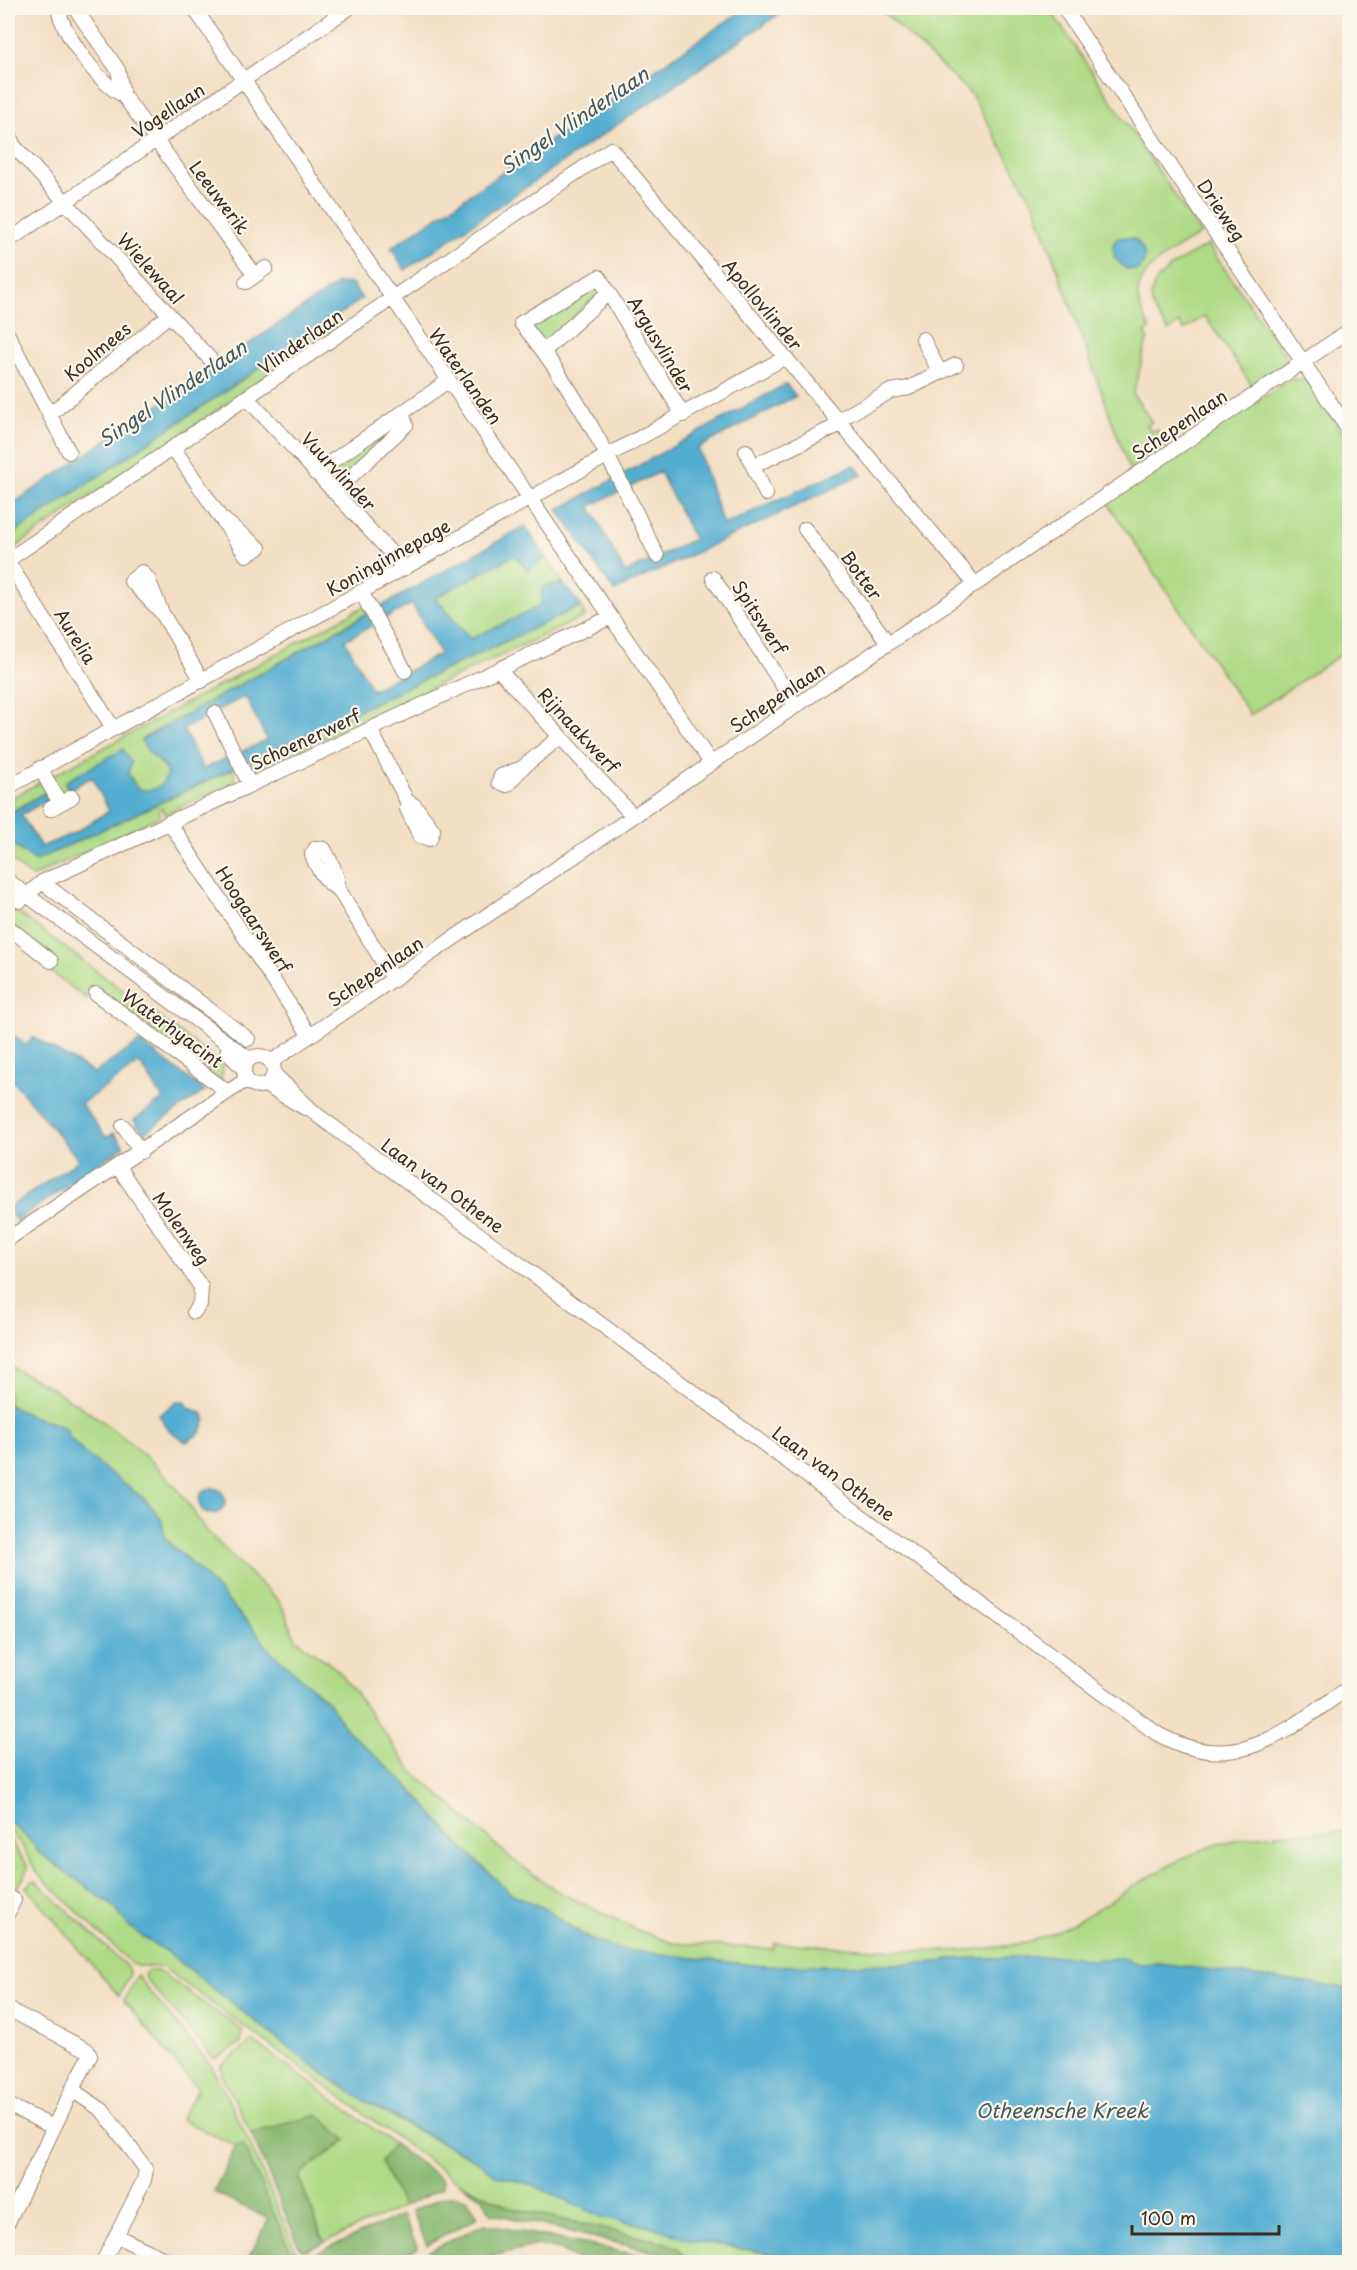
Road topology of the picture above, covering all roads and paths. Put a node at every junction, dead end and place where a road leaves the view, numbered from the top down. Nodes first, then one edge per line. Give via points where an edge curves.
1 (58, 8) edge
2 (75, 8) edge
3 (194, 8) edge
4 (349, 8) edge
5 (1064, 8) edge
6 (243, 81) junction
7 (123, 94) junction
8 (8, 130) edge
9 (155, 141) junction
10 (10, 144) edge
11 (611, 149) joint
12 (66, 201) junction
13 (8, 241) edge
14 (256, 275) dead end
15 (608, 293) junction
16 (392, 298) junction
17 (169, 315) junction
18 (1350, 330) edge
19 (8, 335) edge
20 (923, 339) dead end
21 (544, 351) junction
22 (784, 358) junction
23 (210, 359) dead end
24 (1303, 362) junction
25 (956, 365) dead end
26 (940, 373) junction
27 (448, 381) junction
28 (248, 399) junction
29 (402, 413) junction
30 (683, 415) junction
31 (49, 416) junction
32 (839, 422) junction
33 (1350, 432) edge
34 (174, 449) junction
35 (746, 451) dead end
36 (69, 452) dead end
37 (608, 456) junction
38 (753, 466) junction
39 (315, 472) junction
40 (334, 492) junction
41 (766, 494) dead end
42 (530, 499) junction
43 (224, 520) dead end
44 (805, 530) dead end
45 (657, 556) dead end
46 (8, 561) edge
47 (405, 568) junction
48 (713, 578) dead end
49 (975, 584) junction
50 (361, 592) junction
51 (162, 613) dead end
52 (611, 617) junction
53 (888, 643) junction
54 (499, 670) junction
55 (405, 671) dead end
56 (201, 681) junction
57 (796, 706) junction
58 (215, 714) dead end
59 (113, 729) junction
60 (370, 729) junction
61 (560, 737) junction
62 (711, 763) junction
63 (40, 768) junction
64 (522, 768) dead end
65 (250, 785) junction
66 (8, 787) edge
67 (407, 801) dead end
68 (61, 803) dead end
69 (633, 816) junction
70 (169, 822) junction
71 (8, 881) edge
72 (42, 882) junction
73 (339, 890) dead end
74 (8, 891) edge
75 (23, 898) junction
76 (8, 927) edge
77 (51, 961) dead end
78 (394, 980) junction
79 (96, 994) dead end
80 (222, 1019) junction
81 (210, 1035) junction
82 (309, 1036) junction
83 (248, 1038) dead end
84 (273, 1068) junction
85 (246, 1069) junction
86 (265, 1085) junction
87 (228, 1092) junction
88 (317, 1115) junction
89 (123, 1126) dead end
90 (141, 1152) junction
91 (118, 1167) junction
92 (9, 1236) edge
93 (194, 1312) dead end
94 (1350, 1687) edge
95 (8, 1896) edge
96 (8, 1913) edge
97 (8, 2009) edge
98 (72, 2090) junction
99 (8, 2105) edge
100 (53, 2127) junction
101 (9, 2215) edge
102 (116, 2236) junction
103 (103, 2262) edge
104 (171, 2262) edge

1 - 7 street via 80,50 102,80
2 - 7 street via 118,70
3 - 6 street, Waterlanden
4 - 6 street, Vogellaan
5 - 24 street, Drieweg
6 - 9 street, Vogellaan
6 - 16 street, Waterlanden
7 - 9 street, Leeuwerik
8 - 10 street
9 - 12 street, Vogellaan
9 - 14 street, Leeuwerik
10 - 12 street, Wielewaal
11 - 16 street, Vlinderlaan
11 - 22 street, Apollovlinder
12 - 13 street, Vogellaan
12 - 17 street, Wielewaal
15 - 21 street, Argusvlinder
15 - 21 street, Argusvlinder via 599,277 521,323
15 - 30 street, Argusvlinder
16 - 27 street, Waterlanden
16 - 28 street, Vlinderlaan
17 - 23 street, Wielewaal
17 - 31 street, Koolmees
18 - 24 street
19 - 31 street
20 - 26 street
21 - 37 street, Argusvlinder
22 - 30 street, Koninginnepage
22 - 32 street, Apollovlinder
24 - 33 street, Drieweg
24 - 49 street, Schepenlaan
25 - 26 street
26 - 32 street via 891,391
27 - 29 street
27 - 42 street, Waterlanden
28 - 34 street, Vlinderlaan
28 - 39 street, Vuurvlinder
29 - 39 street
29 - 40 street via 406,425
30 - 37 street, Koninginnepage
31 - 36 street
32 - 38 street
32 - 49 street, Apollovlinder
34 - 43 street
34 - 46 street, Vlinderlaan
35 - 38 street
37 - 42 street, Koninginnepage
37 - 45 street, Argusvlinder
38 - 41 street
39 - 40 street, Vuurvlinder
40 - 47 street, Vuurvlinder
42 - 47 street, Koninginnepage
42 - 52 street, Waterlanden
44 - 53 street, Botter
46 - 59 street, Aurelia
47 - 50 street, Koninginnepage
48 - 57 street, Spitswerf
49 - 53 street, Schepenlaan
50 - 55 street
50 - 56 street, Koninginnepage
51 - 56 street
52 - 54 street, Schoenerwerf
52 - 62 street, Waterlanden
53 - 57 street, Schepenlaan
54 - 60 street, Schoenerwerf
54 - 61 street, Rijnaakwerf
56 - 59 street, Koninginnepage
57 - 62 street, Schepenlaan
58 - 65 street
59 - 63 street, Koninginnepage
60 - 65 street, Schoenerwerf
60 - 67 street
61 - 64 street
61 - 69 street, Rijnaakwerf
62 - 69 street, Schepenlaan
63 - 66 street, Koninginnepage
63 - 68 street
65 - 70 street, Schoenerwerf
69 - 78 street, Schepenlaan
70 - 72 street, Schoenerwerf
70 - 82 street, Hoogaarswerf
71 - 75 street
72 - 75 street, Schoenerwerf
72 - 80 street
73 - 78 street
74 - 75 street
75 - 81 street
76 - 77 street
78 - 82 street, Schepenlaan
79 - 87 street, Waterhyacint
80 - 81 street
80 - 83 street
81 - 85 street
82 - 84 street, Schepenlaan
84 - 85 street via 260,1056
84 - 86 street, Schepenlaan
84 - 88 street, Laan van Othene
85 - 86 street, Laan van Othene via 255,1086
85 - 87 street, Waterhyacint
86 - 88 street, Laan van Othene
87 - 90 street, Waterhyacint
88 - 94 street, Laan van Othene via 1169,1741 1202,1751 1250,1749
89 - 90 street
90 - 91 street, Waterhyacint
91 - 92 street, Waterhyacint
91 - 93 street, Molenweg via 201,1287 202,1296
95 - 96 street via 14,1900
97 - 98 street via 87,2050 90,2056
98 - 100 street
98 - 102 street via 102,2110 146,2169
99 - 100 street
100 - 101 street
102 - 103 street
102 - 104 street

